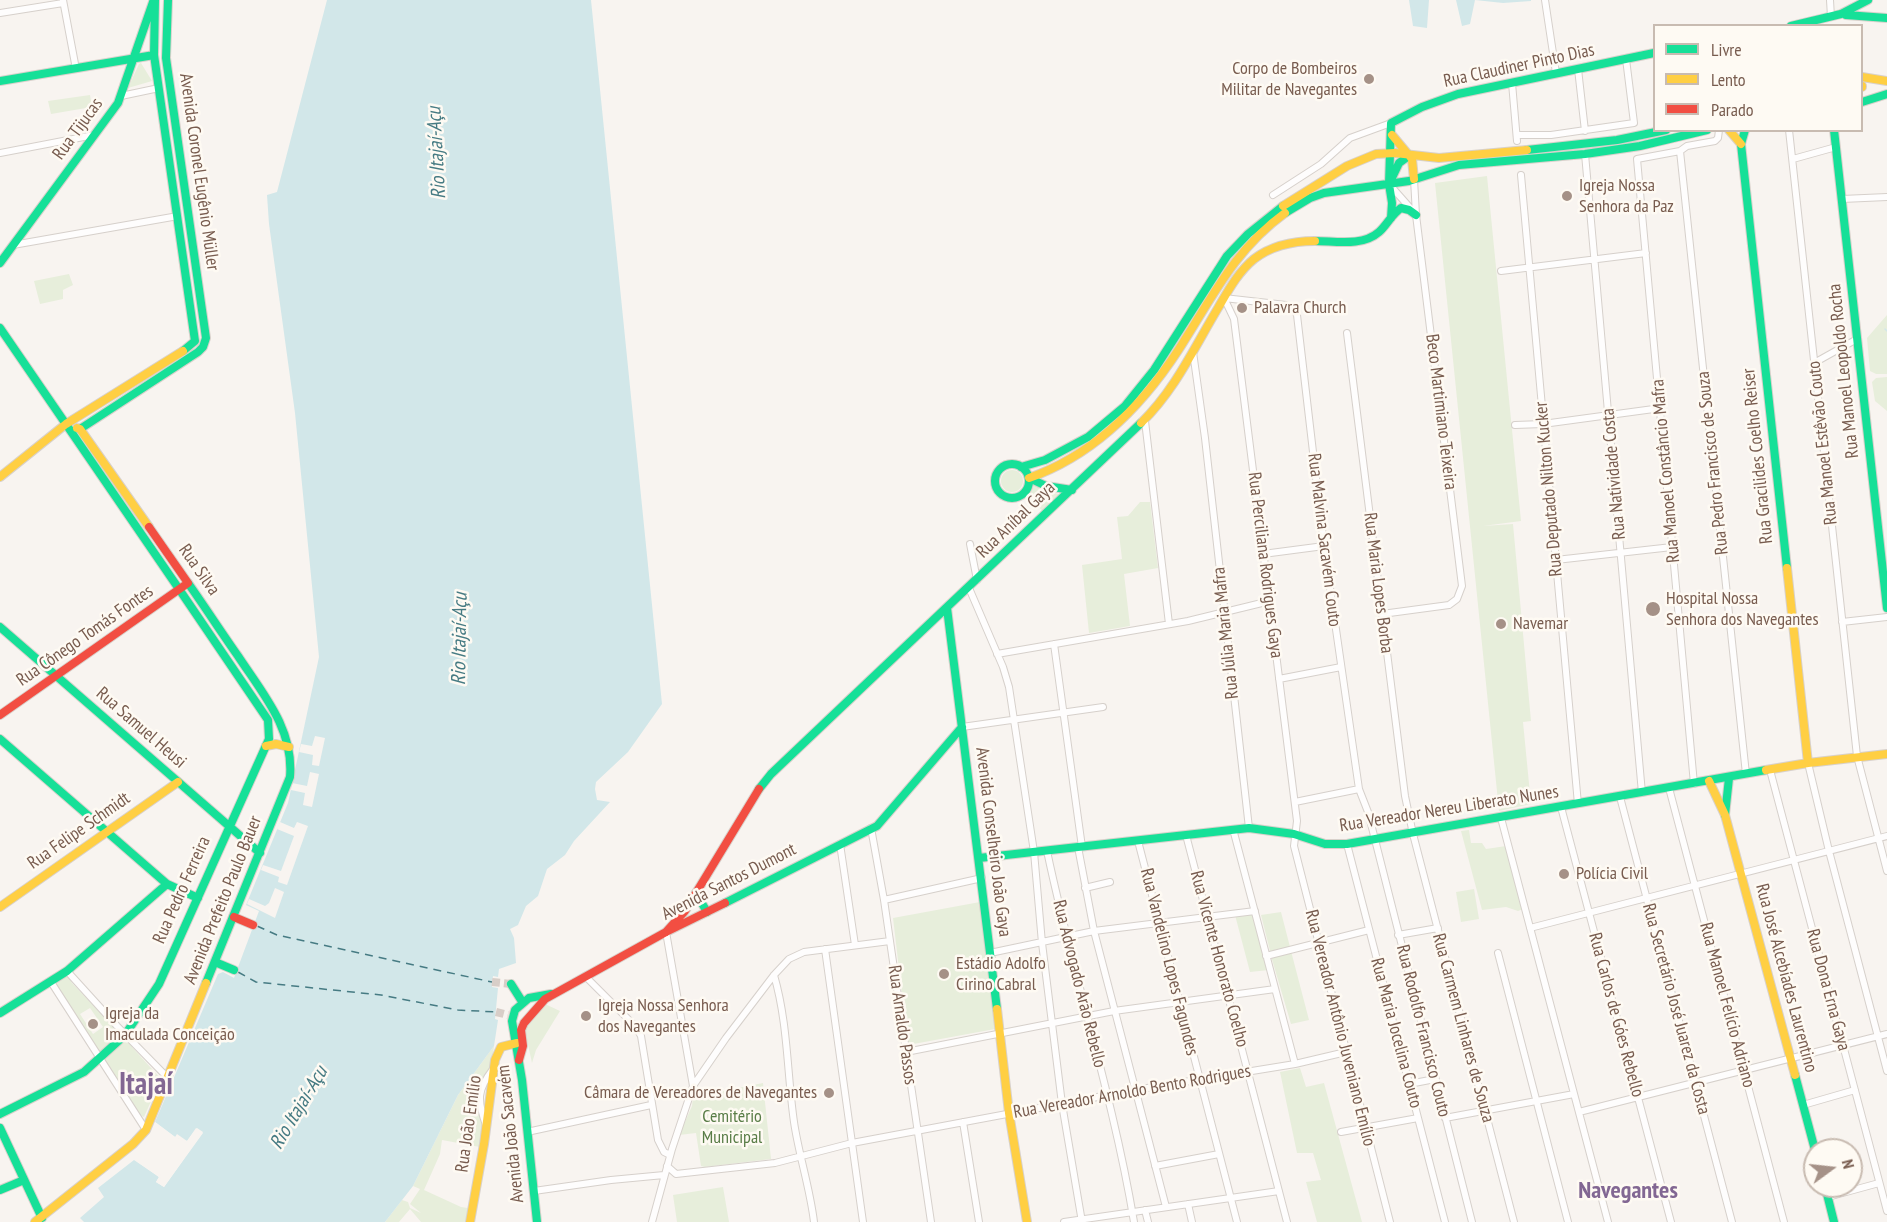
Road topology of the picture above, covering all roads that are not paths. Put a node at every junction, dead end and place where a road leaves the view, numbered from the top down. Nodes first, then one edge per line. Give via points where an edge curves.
1 (155, 0) edge
2 (168, 0) edge
3 (1545, 0) edge
4 (1830, 0) edge
5 (63, 1) edge
6 (1864, 8) edge
7 (0, 13) edge
8 (1882, 17) edge
9 (1828, 20) edge
10 (1803, 24) edge
11 (1653, 53) edge
12 (154, 56) junction
13 (134, 59) junction
14 (1626, 59) junction
15 (76, 69) junction
16 (1578, 69) junction
17 (1556, 73) junction
18 (1863, 77) edge
19 (0, 81) edge
20 (1887, 81) edge
21 (1512, 82) junction
22 (159, 87) junction
23 (1887, 94) edge
24 (121, 96) junction
25 (1863, 102) edge
26 (1391, 123) junction
27 (1585, 131) junction
28 (1656, 132) edge
29 (1699, 132) edge
30 (1719, 132) edge
31 (1731, 132) edge
32 (1744, 132) edge
33 (1790, 132) edge
34 (1834, 132) edge
35 (95, 135) junction
36 (1392, 135) junction
37 (1741, 144) junction
38 (1836, 147) junction
39 (1680, 151) junction
40 (1390, 152) junction
41 (0, 153) edge
42 (1585, 154) junction
43 (1410, 155) junction
44 (1792, 159) junction
45 (1521, 175) dead end
46 (1414, 179) junction
47 (1389, 184) junction
48 (1273, 195) dead end
49 (1887, 197) edge
50 (1842, 199) junction
51 (1416, 215) junction
52 (178, 216) junction
53 (1391, 219) junction
54 (13, 245) junction
55 (1646, 253) junction
56 (1594, 260) junction
57 (0, 263) edge
58 (1529, 268) junction
59 (1501, 272) dead end
60 (1224, 298) junction
61 (0, 328) edge
62 (1347, 333) dead end
63 (1857, 339) junction
64 (1193, 351) junction
65 (1814, 363) junction
66 (1660, 408) junction
67 (1610, 414) junction
68 (1144, 421) junction
69 (1544, 423) junction
70 (66, 424) junction
71 (1515, 425) dead end
72 (80, 429) junction
73 (1021, 467) junction
74 (0, 477) edge
75 (1029, 478) junction
76 (1072, 490) junction
77 (970, 544) dead end
78 (1324, 546) junction
79 (1672, 547) junction
80 (1621, 553) junction
81 (1263, 554) junction
82 (1556, 560) junction
83 (977, 580) junction
84 (188, 583) junction
85 (969, 588) junction
86 (179, 589) junction
87 (1270, 602) junction
88 (946, 608) junction
89 (1887, 608) edge
90 (1223, 611) junction
91 (1382, 614) junction
92 (1887, 617) edge
93 (1842, 622) junction
94 (1169, 624) junction
95 (0, 627) edge
96 (1053, 644) junction
97 (998, 654) junction
98 (1341, 667) junction
99 (56, 676) junction
100 (1279, 679) junction
101 (1103, 707) dead end
102 (1064, 712) junction
103 (0, 715) edge
104 (1014, 720) junction
105 (962, 727) junction
106 (0, 739) edge
107 (266, 746) junction
108 (289, 747) junction
109 (1887, 754) edge
110 (1857, 756) junction
111 (1808, 763) junction
112 (1770, 770) junction
113 (1746, 774) junction
114 (1729, 778) junction
115 (1709, 781) junction
116 (178, 782) junction
117 (1694, 784) junction
118 (1669, 788) junction
119 (1359, 789) junction
120 (1642, 793) junction
121 (1620, 797) junction
122 (1295, 802) junction
123 (1578, 804) junction
124 (1561, 807) junction
125 (1725, 815) junction
126 (1501, 818) junction
127 (229, 827) junction
128 (871, 828) junction
129 (1249, 828) junction
130 (1233, 830) junction
131 (106, 832) junction
132 (1294, 834) junction
133 (1413, 834) junction
134 (1186, 835) junction
135 (1887, 836) edge
136 (1878, 838) junction
137 (1374, 840) junction
138 (1138, 841) junction
139 (840, 844) junction
140 (1347, 844) junction
141 (1080, 847) junction
142 (1047, 851) junction
143 (1829, 851) junction
144 (1034, 852) junction
145 (260, 853) junction
146 (979, 858) junction
147 (1794, 860) junction
148 (1887, 871) edge
149 (1741, 873) junction
150 (982, 878) junction
151 (1110, 882) dead end
152 (167, 884) junction
153 (1695, 885) junction
154 (1085, 888) junction
155 (696, 893) junction
156 (198, 898) junction
157 (1646, 898) junction
158 (884, 900) junction
159 (0, 907) edge
160 (1255, 911) junction
161 (707, 912) junction
162 (1589, 912) junction
163 (234, 917) junction
164 (1208, 917) junction
165 (1158, 923) junction
166 (253, 925) dead end
167 (1438, 928) junction
168 (1530, 928) junction
169 (1369, 930) junction
170 (1094, 931) junction
171 (666, 932) junction
172 (1398, 935) junction
173 (1067, 938) junction
174 (890, 941) junction
175 (1042, 943) junction
176 (1318, 943) junction
177 (855, 945) junction
178 (825, 948) junction
179 (990, 953) junction
180 (1498, 953) dead end
181 (1266, 956) junction
182 (215, 962) junction
183 (234, 970) dead end
184 (67, 971) junction
185 (774, 975) junction
186 (585, 976) junction
187 (51, 982) junction
188 (511, 984) dead end
189 (1275, 989) junction
190 (553, 994) junction
191 (1228, 995) junction
192 (1179, 1002) junction
193 (523, 1003) junction
194 (1114, 1011) junction
195 (0, 1013) edge
196 (1087, 1016) junction
197 (1052, 1023) junction
198 (1000, 1034) junction
199 (1887, 1034) edge
200 (125, 1035) junction
201 (1878, 1036) junction
202 (517, 1043) junction
203 (1843, 1045) junction
204 (906, 1052) junction
205 (1346, 1052) junction
206 (101, 1058) junction
207 (1790, 1058) junction
208 (519, 1060) junction
209 (1295, 1064) junction
210 (1744, 1070) junction
211 (1887, 1071) edge
212 (1248, 1073) junction
213 (169, 1078) junction
214 (1436, 1079) junction
215 (1200, 1080) junction
216 (1695, 1083) junction
217 (1409, 1084) junction
218 (693, 1086) junction
219 (1135, 1090) junction
220 (1855, 1090) junction
221 (1574, 1094) junction
222 (1107, 1096) junction
223 (1638, 1097) junction
224 (1537, 1101) junction
225 (1062, 1104) junction
226 (651, 1105) junction
227 (1803, 1105) junction
228 (1485, 1110) junction
229 (1579, 1112) junction
230 (1010, 1113) junction
231 (0, 1114) edge
232 (1418, 1118) junction
233 (1445, 1118) junction
234 (963, 1122) junction
235 (1366, 1127) junction
236 (0, 1128) edge
237 (146, 1130) junction
238 (918, 1131) junction
239 (527, 1132) junction
240 (1341, 1132) dead end
241 (1812, 1138) edge
242 (852, 1143) junction
243 (1219, 1154) junction
244 (670, 1155) junction
245 (802, 1156) junction
246 (667, 1166) junction
247 (1155, 1166) junction
248 (664, 1175) junction
249 (24, 1180) junction
250 (1880, 1183) junction
251 (1863, 1188) edge
252 (0, 1190) edge
253 (534, 1191) junction
254 (1279, 1191) junction
255 (1230, 1198) junction
256 (1828, 1198) edge
257 (1188, 1204) junction
258 (1166, 1207) junction
259 (1145, 1210) junction
260 (1887, 1211) edge
261 (1132, 1212) junction
262 (38, 1220) edge
263 (1082, 1221) edge
264 (470, 1222) edge
265 (537, 1222) edge
266 (652, 1222) edge
267 (814, 1222) edge
268 (863, 1222) edge
269 (931, 1222) edge
270 (979, 1222) edge
271 (1028, 1222) edge
272 (1064, 1222) edge
273 (1134, 1222) edge
274 (1148, 1222) edge
275 (1192, 1222) edge
276 (1237, 1222) edge
277 (1287, 1222) edge
278 (1390, 1222) edge
279 (1445, 1222) edge
280 (1472, 1222) edge
281 (1514, 1222) edge
282 (1568, 1222) edge
283 (1608, 1222) edge
284 (1671, 1222) edge
285 (1732, 1222) edge
286 (1784, 1222) edge
287 (1834, 1222) edge

1 - 12 main road, Avenida Coronel Eugênio Müller
1 - 13 main road, Rua Tijucas
2 - 72 main road, Avenida Coronel Eugênio Müller via 166,58 206,338 203,347
3 - 17 street
4 - 9 street
5 - 7 street
5 - 15 street
6 - 8 main road
6 - 9 main road
9 - 10 main road
11 - 14 main road, Rua Claudiner Pinto Dias
12 - 13 main road
12 - 22 main road, Avenida Coronel Eugênio Müller
13 - 15 main road
13 - 24 main road, Rua Tijucas
14 - 16 main road, Rua Claudiner Pinto Dias
14 - 27 street via 1634,123
15 - 19 main road
16 - 17 main road, Rua Claudiner Pinto Dias
16 - 27 street
17 - 21 main road, Rua Claudiner Pinto Dias
18 - 20 main road
21 - 26 main road, Rua Claudiner Pinto Dias via 1446,98
21 - 27 street via 1517,138
22 - 24 street
22 - 52 main road, Avenida Coronel Eugênio Müller
23 - 25 main road
24 - 35 main road, Rua Tijucas
26 - 36 main road
26 - 48 street, Rua Claudiner Pinto Dias via 1350,138 1321,164
28 - 43 main road via 1461,157
29 - 42 main road
30 - 39 street via 1715,141
31 - 37 main road
32 - 37 main road, Rua Gracilides Coelho Reiser
33 - 44 street, Rua Manoel Estêvão Couto
34 - 38 main road, Rua Manoel Leopoldo Rocha
35 - 41 street
35 - 54 main road, Rua Tijucas
36 - 40 main road
36 - 43 main road
37 - 111 main road, Rua Gracilides Coelho Reiser
38 - 44 street
38 - 50 main road, Rua Manoel Leopoldo Rocha
39 - 55 street, Rua Manoel Constâncio Mafra via 1637,159
39 - 113 street, Rua Pedro Francisco de Souza
40 - 43 main road
40 - 47 main road
40 - 73 main road via 1369,155 1341,170 1252,229 1215,272 1164,357 1122,410 1076,445
42 - 46 main road via 1459,165
42 - 56 street, Rua Natividade Costa
43 - 46 main road
43 - 47 main road via 1399,163
44 - 65 street, Rua Manoel Estêvão Couto
45 - 58 street, Rua Deputado Nilton Kucker
46 - 47 main road
46 - 51 street, Beco Martimiano Teixeira
47 - 51 street
47 - 53 main road
47 - 75 main road via 1324,193 1293,209 1260,234 1228,270 1172,361 1137,407 1082,452
49 - 50 street
50 - 63 main road, Rua Manoel Leopoldo Rocha
51 - 53 main road via 1401,208
51 - 91 street, Beco Martimiano Teixeira via 1462,579 1460,593 1449,605
52 - 54 street
52 - 70 main road, Avenida Coronel Eugênio Müller via 195,341
53 - 60 main road, Rua Aníbal Gaya via 1379,233 1366,240 1299,241 1269,251 1249,264
54 - 57 main road, Rua Tijucas
55 - 56 street
55 - 66 street, Rua Manoel Constâncio Mafra
56 - 58 street
56 - 67 street, Rua Natividade Costa
58 - 59 street
58 - 69 street, Rua Deputado Nilton Kucker
60 - 64 main road, Rua Aníbal Gaya
60 - 78 street, Rua Malvina Sacavém Couto via 1286,305 1297,315
60 - 81 street, Rua Perciliana Rodrigues Gaya via 1234,319
61 - 70 main road, Rua Silva
62 - 91 street, Rua Maria Lopes Borba
63 - 65 street
63 - 89 main road, Rua Manoel Leopoldo Rocha
64 - 68 main road, Rua Aníbal Gaya via 1168,393
64 - 90 street, Rua Júlia Maria Mafra
65 - 93 street, Rua Manoel Estêvão Couto
66 - 67 street
66 - 79 street, Rua Manoel Constâncio Mafra
67 - 69 street
67 - 80 street, Rua Natividade Costa
68 - 76 main road, Rua Aníbal Gaya
68 - 94 street
69 - 71 street
69 - 82 street, Rua Deputado Nilton Kucker
70 - 72 main road
70 - 74 main road
70 - 86 main road, Rua Silva
72 - 84 main road, Rua Silva
73 - 75 main road
73 - 75 main road via 1002,468 996,477 998,489 1007,497 1019,496 1027,489
75 - 76 main road via 1046,486
76 - 83 main road, Rua Aníbal Gaya
77 - 83 street
78 - 81 street
78 - 98 street, Rua Malvina Sacavém Couto
79 - 80 street
79 - 117 street, Rua Manoel Constâncio Mafra
80 - 82 street
80 - 120 street, Rua Natividade Costa
81 - 87 street, Rua Perciliana Rodrigues Gaya
82 - 123 street, Rua Deputado Nilton Kucker
83 - 85 main road, Rua Aníbal Gaya
84 - 86 main road, Rua Cônego Tomás Fontes
84 - 108 main road, Rua Silva via 272,706
85 - 88 main road, Rua Aníbal Gaya
85 - 97 street
86 - 99 main road, Rua Cônego Tomás Fontes
86 - 107 main road, Rua Silva via 263,712 269,728
87 - 90 street
87 - 100 street, Rua Perciliana Rodrigues Gaya
88 - 105 main road, Avenida Conselheiro João Gaya
88 - 155 main road, Rua Aníbal Gaya via 771,774
90 - 94 street
90 - 129 street, Rua Júlia Maria Mafra
91 - 133 street, Rua Maria Lopes Borba
92 - 93 street
93 - 110 street, Rua Manoel Estêvão Couto
94 - 96 street
95 - 99 main road, Rua Samuel Heusi
96 - 97 street
96 - 102 street
97 - 104 street
98 - 100 street
98 - 119 street, Rua Malvina Sacavém Couto
99 - 103 main road, Rua Cônego Tomás Fontes
99 - 116 main road, Rua Samuel Heusi
100 - 122 street, Rua Perciliana Rodrigues Gaya
101 - 102 street
102 - 104 street
102 - 141 street
104 - 105 street
104 - 144 street
105 - 128 main road, Avenida Santos Dumont via 883,820
105 - 146 main road, Avenida Conselheiro João Gaya
106 - 131 main road
107 - 108 main road
107 - 127 main road, Rua Pedro Ferreira
108 - 145 main road, Avenida Prefeito Paulo Bauer via 290,777
109 - 110 main road, Rua Vereador Nereu Liberato Nunes
110 - 111 main road, Rua Vereador Nereu Liberato Nunes
110 - 136 street, Rua Manoel Estêvão Couto
111 - 112 main road, Rua Vereador Nereu Liberato Nunes
111 - 143 street
112 - 113 main road, Rua Vereador Nereu Liberato Nunes
112 - 147 street, Rua Dona Erna Gaya
113 - 114 main road, Rua Vereador Nereu Liberato Nunes
114 - 115 main road, Rua Vereador Nereu Liberato Nunes
114 - 125 main road, Rua José Alcebíades Laurentino
115 - 117 main road, Rua Vereador Nereu Liberato Nunes
115 - 125 main road, Rua José Alcebíades Laurentino
116 - 127 main road, Rua Samuel Heusi
116 - 131 main road, Rua Felipe Schmidt
117 - 118 main road, Rua Vereador Nereu Liberato Nunes
118 - 120 main road, Rua Vereador Nereu Liberato Nunes
118 - 153 street, Rua Manoel Felício Adriano
119 - 122 street
119 - 137 street, Rua Malvina Sacavém Couto
120 - 121 main road, Rua Vereador Nereu Liberato Nunes
121 - 123 main road, Rua Vereador Nereu Liberato Nunes
121 - 157 street, Rua Secretário José Juarez da Costa
122 - 132 street, Rua Perciliana Rodrigues Gaya
123 - 124 main road, Rua Vereador Nereu Liberato Nunes
124 - 126 main road, Rua Vereador Nereu Liberato Nunes
124 - 162 street, Rua Carlos de Góes Rebello
125 - 149 main road, Rua José Alcebíades Laurentino
126 - 133 main road, Rua Vereador Nereu Liberato Nunes
126 - 168 street
127 - 145 main road, Rua Samuel Heusi
127 - 156 main road, Rua Pedro Ferreira
128 - 139 main road, Avenida Santos Dumont
128 - 158 street, Rua Arnaldo Passos
129 - 130 main road, Rua Vereador Nereu Liberato Nunes
129 - 132 main road, Rua Vereador Nereu Liberato Nunes
130 - 134 main road, Rua Vereador Nereu Liberato Nunes
130 - 160 street
131 - 152 main road
131 - 159 main road, Rua Felipe Schmidt
132 - 140 main road, Rua Vereador Nereu Liberato Nunes via 1325,844
132 - 176 street, Rua Vereador Antônio Juveniano Emílio
133 - 137 main road, Rua Vereador Nereu Liberato Nunes
133 - 167 street, Rua Carmem Linhares de Souza
134 - 138 main road, Rua Vereador Nereu Liberato Nunes
134 - 164 street, Rua Vicente Honorato Coelho
135 - 136 street
136 - 143 street
136 - 148 street, Rua Manoel Estêvão Couto
137 - 140 main road, Rua Vereador Nereu Liberato Nunes
137 - 172 street, Rua Rodolfo Francisco Couto
138 - 141 main road, Rua Vereador Nereu Liberato Nunes
138 - 165 street, Rua Vandelino Lopes Fagundes
139 - 161 main road, Avenida Santos Dumont
139 - 177 street
140 - 169 street, Rua Maria Jocelina Couto
141 - 142 main road, Rua Vereador Nereu Liberato Nunes
141 - 154 street
142 - 144 main road, Rua Vereador Nereu Liberato Nunes
142 - 173 street, Rua Advogado Arão Rebello
143 - 147 street
143 - 201 street
144 - 146 main road, Rua Vereador Nereu Liberato Nunes
144 - 175 street
145 - 163 main road, Avenida Prefeito Paulo Bauer
146 - 150 main road, Avenida Conselheiro João Gaya
147 - 149 street
147 - 203 street, Rua Dona Erna Gaya
149 - 153 street
149 - 207 main road, Rua José Alcebíades Laurentino
150 - 158 street
150 - 179 main road, Avenida Conselheiro João Gaya
151 - 154 street
152 - 156 main road
152 - 184 main road
153 - 157 street
153 - 210 street, Rua Manoel Felício Adriano
154 - 170 street
155 - 161 main road
155 - 171 main road, Rua Aníbal Gaya
156 - 200 main road, Rua Pedro Ferreira via 159,984
157 - 162 street
157 - 216 street, Rua Secretário José Juarez da Costa
158 - 174 street, Rua Arnaldo Passos
160 - 164 street
160 - 181 street
161 - 171 main road, Avenida Santos Dumont
162 - 168 street
162 - 223 street, Rua Carlos de Góes Rebello
163 - 166 main road
163 - 182 main road, Avenida Prefeito Paulo Bauer
164 - 165 street
164 - 191 street, Rua Vicente Honorato Coelho
165 - 170 street
165 - 192 street, Rua Vandelino Lopes Fagundes
167 - 172 street
167 - 228 street, Rua Carmem Linhares de Souza
168 - 221 street
169 - 176 street
169 - 217 street, Rua Maria Jocelina Couto
170 - 173 street
170 - 194 street
171 - 186 main road, Avenida Santos Dumont
171 - 218 street
172 - 214 street, Rua Rodolfo Francisco Couto
173 - 175 street
173 - 196 street, Rua Advogado Arão Rebello
174 - 177 street
174 - 204 street, Rua Arnaldo Passos
175 - 179 street
175 - 197 street
176 - 181 street
176 - 205 street, Rua Vereador Antônio Juveniano Emílio
177 - 178 street
178 - 185 street via 792,957
178 - 242 street
179 - 198 main road, Avenida Conselheiro João Gaya
180 - 224 street
181 - 189 street
182 - 183 main road
182 - 213 main road, Avenida Prefeito Paulo Bauer
184 - 187 main road
184 - 200 street
185 - 218 street
185 - 245 street via 782,1007
186 - 190 main road, Avenida Santos Dumont
186 - 226 street via 641,1035
187 - 195 main road
187 - 206 street
188 - 193 main road
189 - 191 street
189 - 209 street
190 - 193 main road via 533,996
190 - 208 main road, Avenida Santos Dumont via 524,1023
191 - 192 street
191 - 212 street, Rua Vicente Honorato Coelho
192 - 194 street
192 - 215 street, Rua Vandelino Lopes Fagundes
193 - 202 main road, Avenida João Sacavém via 510,1016
194 - 196 street
194 - 219 street
196 - 197 street
196 - 222 street, Rua Advogado Arão Rebello
197 - 198 street
197 - 225 street
198 - 204 street
198 - 230 main road, Avenida Conselheiro João Gaya
199 - 201 street
200 - 206 main road, Rua Pedro Ferreira
200 - 213 street
201 - 203 street
201 - 211 street
202 - 208 main road, Avenida João Sacavém
202 - 264 main road, Rua João Emílio via 501,1047 495,1059
203 - 207 street
203 - 220 street, Rua Dona Erna Gaya
204 - 238 street, Rua Arnaldo Passos
205 - 209 street, Rua Vereador Arnoldo Bento Rodrigues
205 - 235 street, Rua Vereador Antônio Juveniano Emílio
206 - 231 main road, Rua Pedro Ferreira via 79,1075
206 - 237 street
207 - 210 street
207 - 227 main road, Rua José Alcebíades Laurentino
208 - 239 main road, Avenida João Sacavém
209 - 212 street, Rua Vereador Arnoldo Bento Rodrigues
210 - 216 street
210 - 286 street, Rua Manoel Felício Adriano
212 - 215 street, Rua Vereador Arnoldo Bento Rodrigues
212 - 254 street, Rua Vicente Honorato Coelho
213 - 237 main road, Avenida Prefeito Paulo Bauer
214 - 217 street
214 - 233 street, Rua Rodolfo Francisco Couto
215 - 219 street, Rua Vereador Arnoldo Bento Rodrigues
215 - 243 street, Rua Vandelino Lopes Fagundes
216 - 223 street
216 - 285 street, Rua Secretário José Juarez da Costa
217 - 232 street, Rua Maria Jocelina Couto
218 - 244 street
219 - 222 street, Rua Vereador Arnoldo Bento Rodrigues
219 - 247 street
220 - 227 street
220 - 250 street, Rua Dona Erna Gaya
221 - 224 street
221 - 229 street
222 - 225 street, Rua Vereador Arnoldo Bento Rodrigues
222 - 261 street, Rua Advogado Arão Rebello
223 - 229 street
223 - 284 street, Rua Carlos de Góes Rebello
224 - 228 street
224 - 282 street
225 - 230 street, Rua Vereador Arnoldo Bento Rodrigues
225 - 263 street
226 - 239 street
226 - 244 street via 658,1140
227 - 241 main road, Rua José Alcebíades Laurentino
228 - 233 street
228 - 281 street, Rua Carmem Linhares de Souza
229 - 283 street
230 - 234 street, Rua Vereador Arnoldo Bento Rodrigues
230 - 271 main road, Avenida Conselheiro João Gaya
232 - 235 street
232 - 279 street, Rua Maria Jocelina Couto
233 - 280 street, Rua Rodolfo Francisco Couto
234 - 238 street, Rua Vereador Arnoldo Bento Rodrigues
234 - 270 street
235 - 240 street
235 - 278 street, Rua Vereador Antônio Juveniano Emílio
236 - 249 main road
237 - 262 main road, Avenida Prefeito Paulo Bauer
238 - 242 street, Rua Vereador Arnoldo Bento Rodrigues
238 - 269 street, Rua Arnaldo Passos
239 - 253 main road, Avenida João Sacavém
242 - 245 street, Rua Vereador Arnoldo Bento Rodrigues
242 - 268 street
243 - 247 street
243 - 255 street, Rua Vandelino Lopes Fagundes
244 - 246 street
245 - 246 street, Rua Vereador Arnoldo Bento Rodrigues via 759,1166 676,1174
245 - 267 street
246 - 248 street
247 - 258 street
248 - 253 street
248 - 266 street
249 - 252 main road
249 - 262 main road
250 - 251 street
250 - 260 street, Rua Dona Erna Gaya
253 - 265 main road, Avenida João Sacavém
254 - 255 street
254 - 277 street, Rua Vicente Honorato Coelho
255 - 257 street
255 - 276 street, Rua Vandelino Lopes Fagundes
256 - 287 main road
257 - 258 street
257 - 275 street
258 - 259 street
259 - 261 street
259 - 274 street
261 - 263 street
261 - 273 street, Rua Advogado Arão Rebello
263 - 272 street

